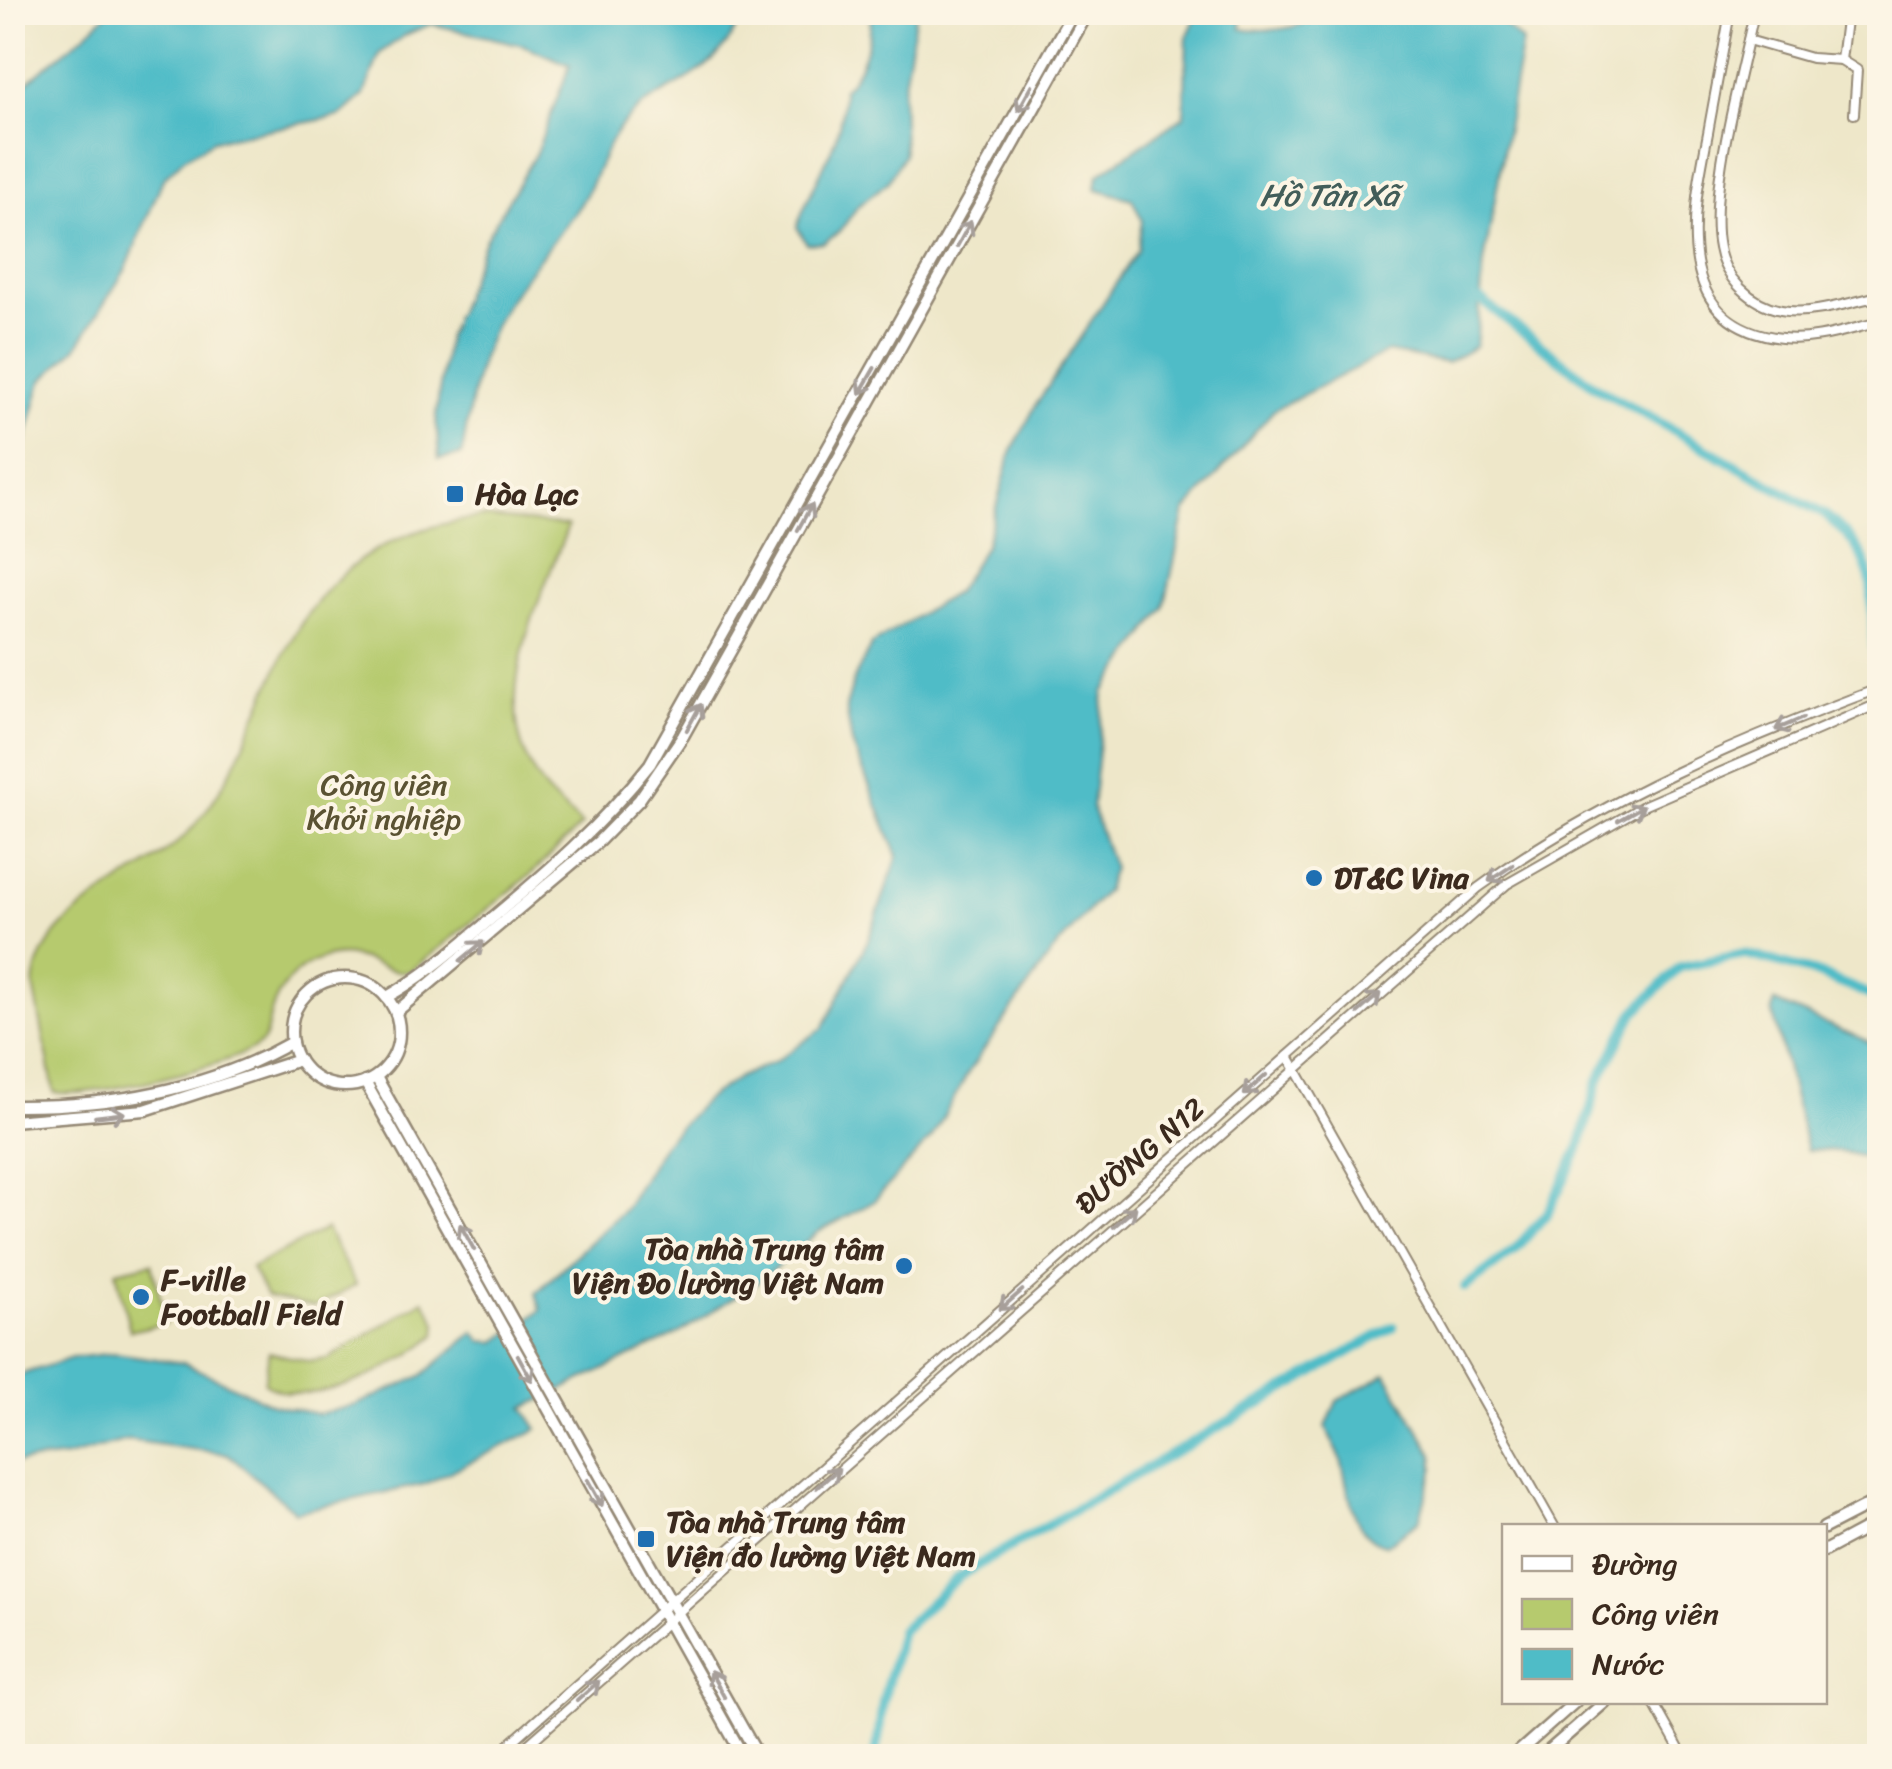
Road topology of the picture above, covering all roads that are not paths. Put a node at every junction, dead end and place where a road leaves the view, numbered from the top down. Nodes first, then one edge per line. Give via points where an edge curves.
1 (1073, 12) edge
2 (1088, 12) edge
3 (1730, 12) edge
4 (1754, 12) edge
5 (1847, 12) edge
6 (1748, 40) junction
7 (1841, 60) junction
8 (1854, 114) dead end
9 (1880, 296) edge
10 (1880, 322) edge
11 (745, 597) junction
12 (758, 602) junction
13 (700, 679) junction
14 (712, 686) junction
15 (1880, 688) edge
16 (1880, 703) edge
17 (387, 997) junction
18 (396, 1012) junction
19 (292, 1042) junction
20 (1288, 1056) junction
21 (298, 1060) junction
22 (1295, 1068) junction
23 (370, 1080) junction
24 (12, 1106) edge
25 (12, 1121) edge
26 (1880, 1499) edge
27 (1880, 1521) edge
28 (1553, 1524) edge
29 (1827, 1526) edge
30 (1827, 1549) edge
31 (669, 1600) junction
32 (660, 1608) junction
33 (672, 1616) junction
34 (1574, 1704) edge
35 (1603, 1704) edge
36 (1654, 1704) edge
37 (496, 1756) edge
38 (515, 1756) edge
39 (743, 1756) edge
40 (758, 1756) edge
41 (1514, 1756) edge
42 (1543, 1756) edge
43 (1683, 1756) edge

1 -> 11 street
12 -> 2 street
3 - 10 street via 1692,219 1699,273 1720,307 1769,336 1813,337
4 - 6 street
5 - 7 street
6 - 7 street
6 - 9 street via 1717,218 1724,266 1750,296 1778,309
7 - 8 street via 1860,73
11 - 12 street
11 - 13 street
12 - 14 street
13 - 14 street
13 - 17 street via 650,764 581,842 423,975
18 -> 14 street via 612,828 639,800
15 -> 20 street, ĐƯỜNG N12 via 1720,753 1556,836 1478,888
22 -> 16 street, ĐƯỜNG N12 via 1507,884 1645,804
17 - 18 street
17 - 19 street via 357,979 320,984 295,1011
18 - 23 street via 398,1046
19 - 21 street
19 - 24 street via 169,1089
20 - 22 street
20 -> 31 street, ĐƯỜNG N12
21 - 23 street via 331,1084
25 -> 21 street via 145,1110
22 - 28 street
33 -> 22 street, ĐƯỜNG N12
31 -> 23 street
23 -> 32 street
26 - 29 street
27 - 30 street
31 - 32 street, ĐƯỜNG N12
31 - 33 street
32 - 33 street
32 - 37 street, ĐƯỜNG N12
38 -> 33 street, ĐƯỜNG N12
33 - 39 street
40 -> 33 street
34 - 41 street
35 - 42 street
36 - 43 street

